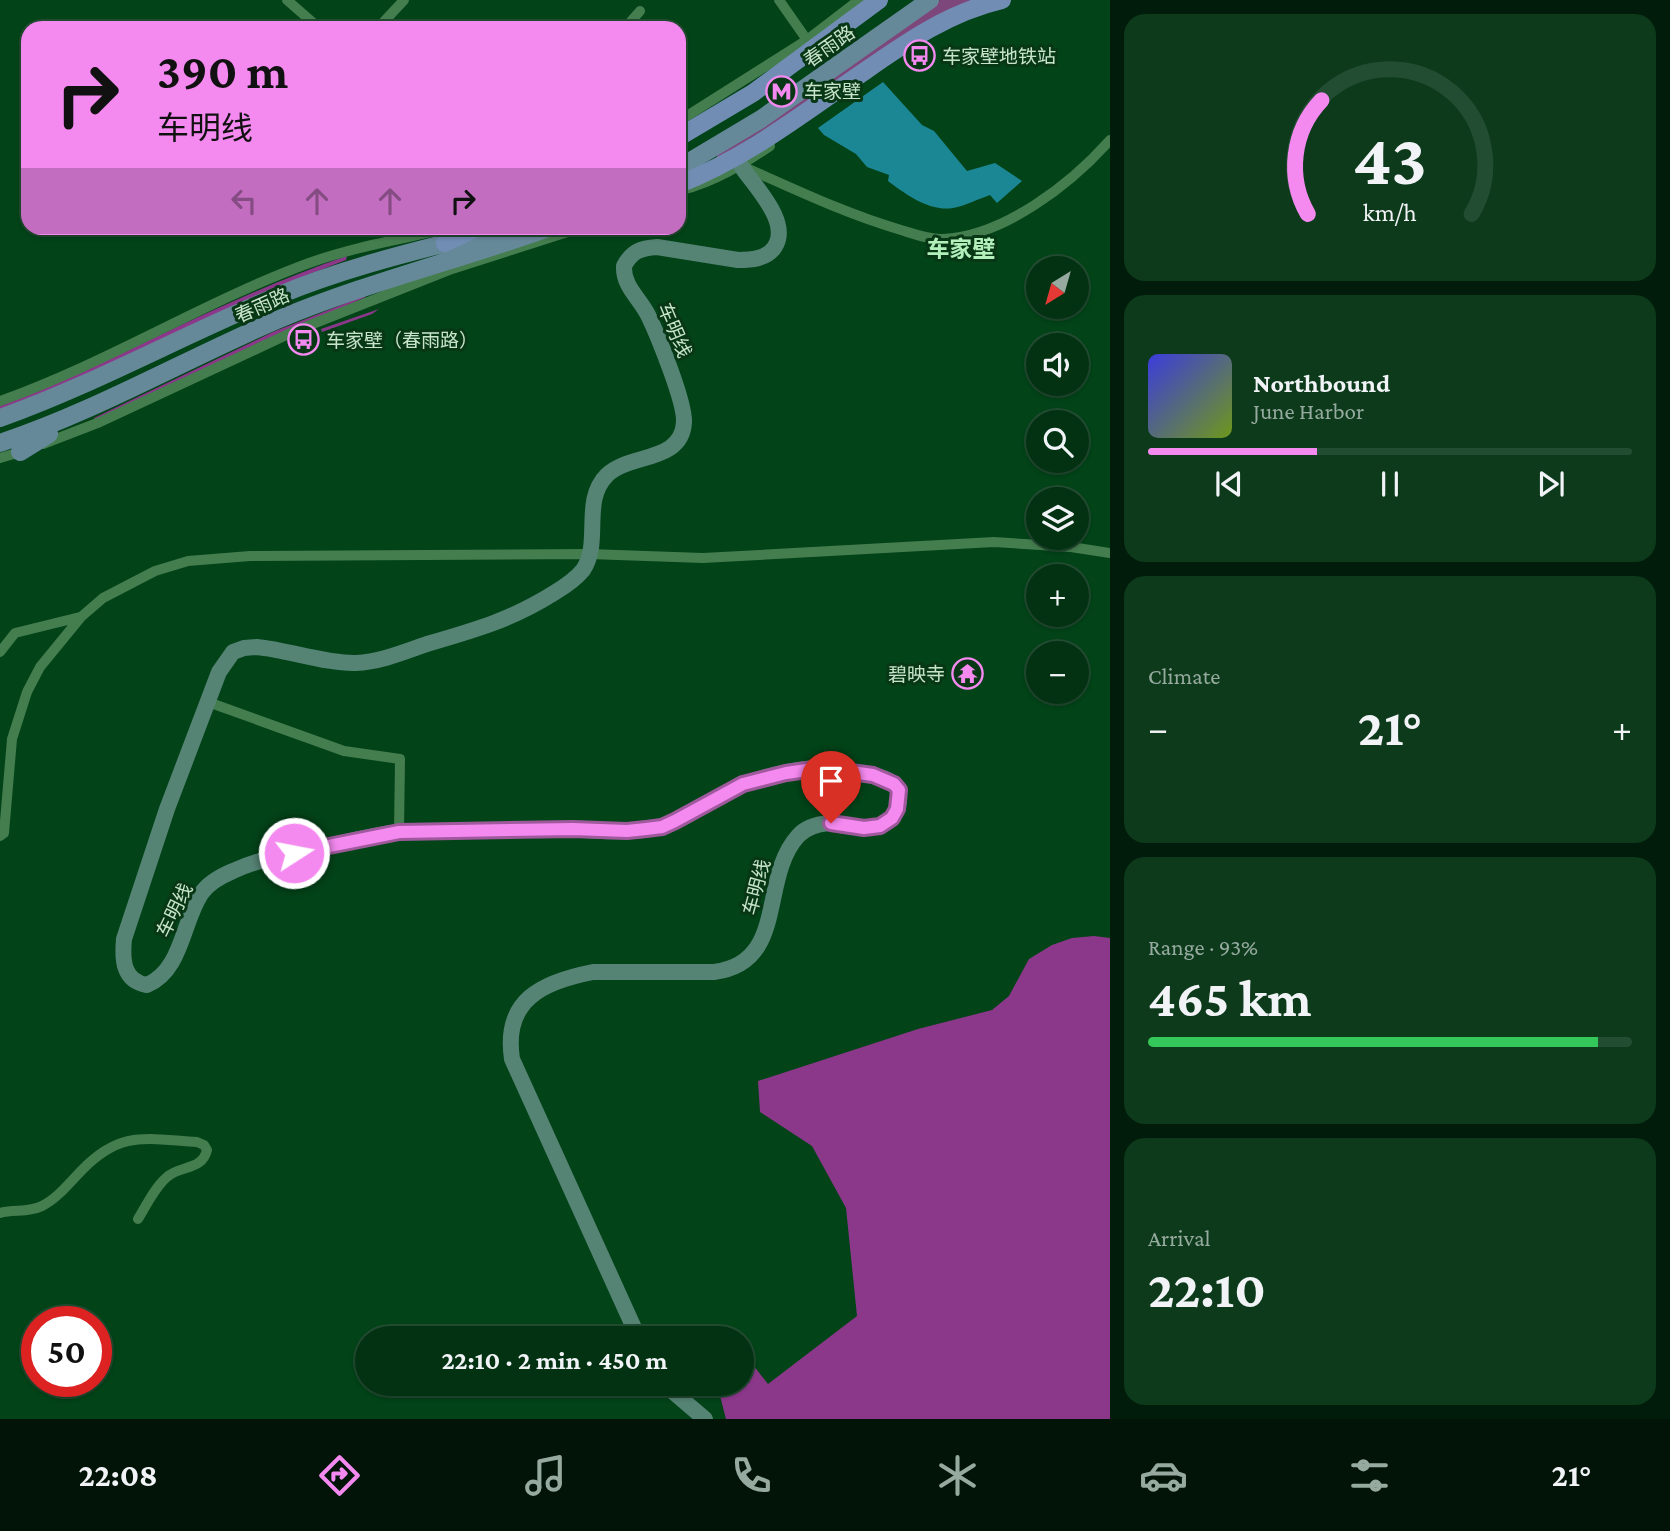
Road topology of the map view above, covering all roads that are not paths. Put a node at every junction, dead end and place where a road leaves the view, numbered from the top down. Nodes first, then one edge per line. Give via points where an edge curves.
1 (287, 0) edge
2 (404, 0) edge
3 (779, 0) edge
4 (859, 0) edge
5 (879, 0) edge
6 (911, 0) edge
7 (930, 0) edge
8 (975, 0) edge
9 (1002, 0) edge
10 (640, 11) dead end
11 (311, 21) edge
12 (385, 21) edge
13 (631, 21) edge
14 (807, 40) junction
15 (686, 117) edge
16 (686, 133) edge
17 (1110, 140) edge
18 (686, 151) edge
19 (686, 164) edge
20 (733, 165) junction
21 (686, 182) edge
22 (686, 189) edge
23 (395, 235) edge
24 (447, 235) edge
25 (526, 235) edge
26 (558, 235) edge
27 (395, 240) junction
28 (449, 270) junction
29 (382, 282) junction
30 (0, 401) edge
31 (94, 406) junction
32 (0, 418) edge
33 (0, 443) edge
34 (20, 452) junction
35 (0, 458) edge
36 (1110, 553) edge
37 (589, 554) junction
38 (81, 617) junction
39 (0, 652) edge
40 (208, 702) junction
41 (399, 832) junction
42 (0, 836) edge
43 (0, 1213) edge
44 (138, 1219) dead end
45 (633, 1326) edge
46 (678, 1396) edge
47 (705, 1419) edge

1 - 11 street
2 - 12 street
3 - 14 street
4 - 14 street
5 - 16 highway via 735,105
6 - 18 main road, 春雨路 via 754,111
7 - 19 main road, 春雨路 via 761,120
8 - 20 street via 920,43
9 - 20 highway via 961,13 917,36
10 - 13 street
14 - 15 street
17 - 20 street via 1069,180 1026,212 940,240 859,216
20 - 21 highway
20 - 22 street via 706,183
20 - 37 main road, 车明线 via 777,217 779,240 772,251 750,260 645,247 635,251 624,266 626,285 653,328 684,420 673,446 614,468 599,485
23 - 27 street
24 - 27 street
24 - 32 main road, 春雨路 via 275,297 73,390
25 - 29 main road, 春雨路
26 - 28 street
27 - 30 street via 355,247 275,277
28 - 29 main road
28 - 34 street via 295,331 100,422
29 - 31 main road, 春雨路 via 275,321
31 - 33 main road, 春雨路
31 - 34 main road
34 - 35 street
36 - 37 street via 994,542 703,558
37 - 38 street via 250,556 188,561 123,586
37 - 40 main road, 车明线 via 571,582 525,611 382,659 346,663 272,648 233,652
38 - 39 street via 15,633
38 - 42 street via 40,667 27,692 12,739 4,833
40 - 41 street via 344,751 400,759
40 - 41 main road, 车明线 via 124,939 123,964 132,979 147,985 167,971 201,894 213,881 268,858
41 - 45 main road, 车明线 via 662,827 743,784 821,768 873,775 899,790 897,809 880,826 822,824 800,834 786,856 765,933 740,965 714,972 577,975 536,993 512,1022 512,1059
43 - 44 street via 44,1205 100,1154 121,1142 134,1138 204,1145 207,1150 201,1161 169,1175
46 - 47 main road

